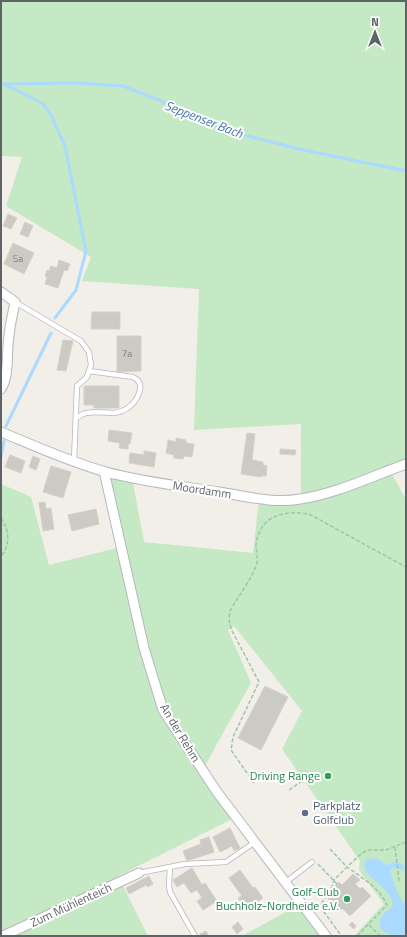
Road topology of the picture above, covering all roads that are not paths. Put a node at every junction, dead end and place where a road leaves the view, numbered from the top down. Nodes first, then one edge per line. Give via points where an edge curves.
1 (1, 292) edge
2 (15, 302) junction
3 (89, 371) junction
4 (1, 389) edge
5 (76, 418) junction
6 (1, 432) edge
7 (74, 461) junction
8 (406, 464) edge
9 (104, 471) junction
10 (255, 842) junction
11 (313, 861) road end
12 (170, 867) junction
13 (139, 873) joint
14 (286, 882) junction
15 (3, 936) edge
16 (195, 936) edge
17 (326, 936) edge

1 - 2 street
2 - 3 lane via 81,341 89,352
2 - 4 street via 8,337 6,376
3 - 5 lane via 87,377 77,386
3 - 5 lane via 134,377 140,383 138,396 130,406 120,412 87,413
5 - 7 lane
6 - 7 street, Moordamm
7 - 9 street, Moordamm
8 - 9 street, Moordamm via 342,488 287,501 259,499
9 - 10 street, An der Rehm via 144,648 163,710 202,771
10 - 12 lane via 226,862
10 - 14 street, An der Rehm
11 - 14 lane
12 - 13 lane
12 - 16 lane via 170,892
13 - 15 street, Zum Mühlenteich
14 - 17 street, An der Rehm

